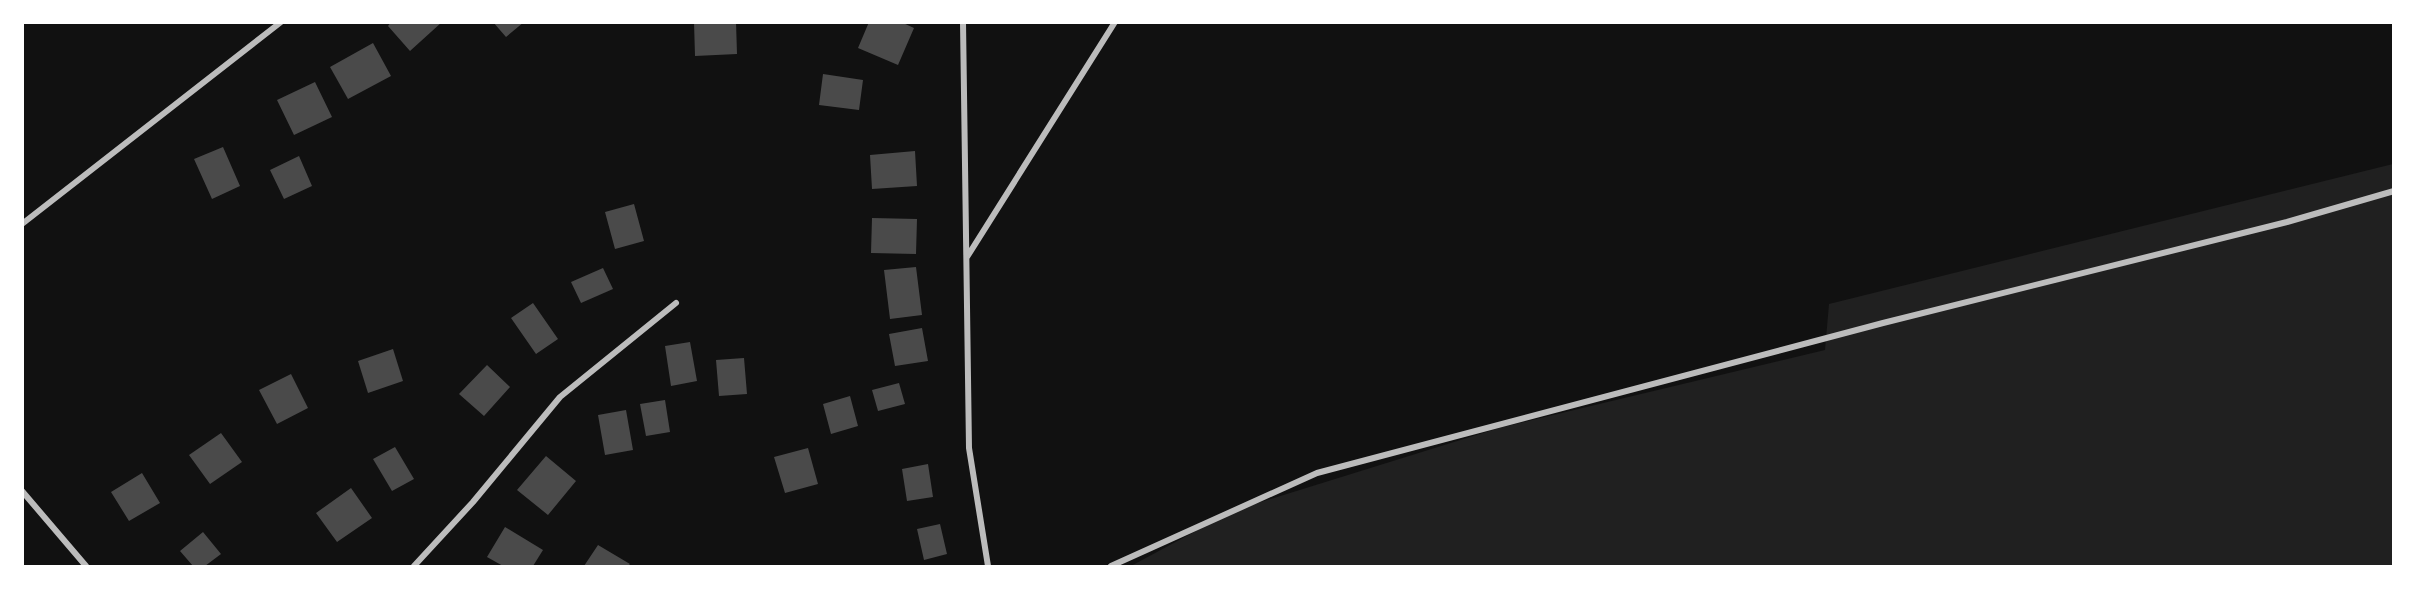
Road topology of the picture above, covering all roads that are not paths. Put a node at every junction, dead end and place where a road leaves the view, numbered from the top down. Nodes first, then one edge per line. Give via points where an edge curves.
1 (281, 22) edge
2 (963, 22) edge
3 (1115, 22) edge
4 (2394, 191) edge
5 (22, 225) edge
6 (966, 257) junction
7 (676, 303) dead end
8 (22, 491) edge
9 (87, 567) edge
10 (414, 567) edge
11 (988, 567) edge
12 (1111, 567) edge

1 - 5 street
2 - 6 street
3 - 6 street
4 - 12 street via 1317,473
6 - 11 street via 969,448
7 - 10 street via 560,397
8 - 9 street

